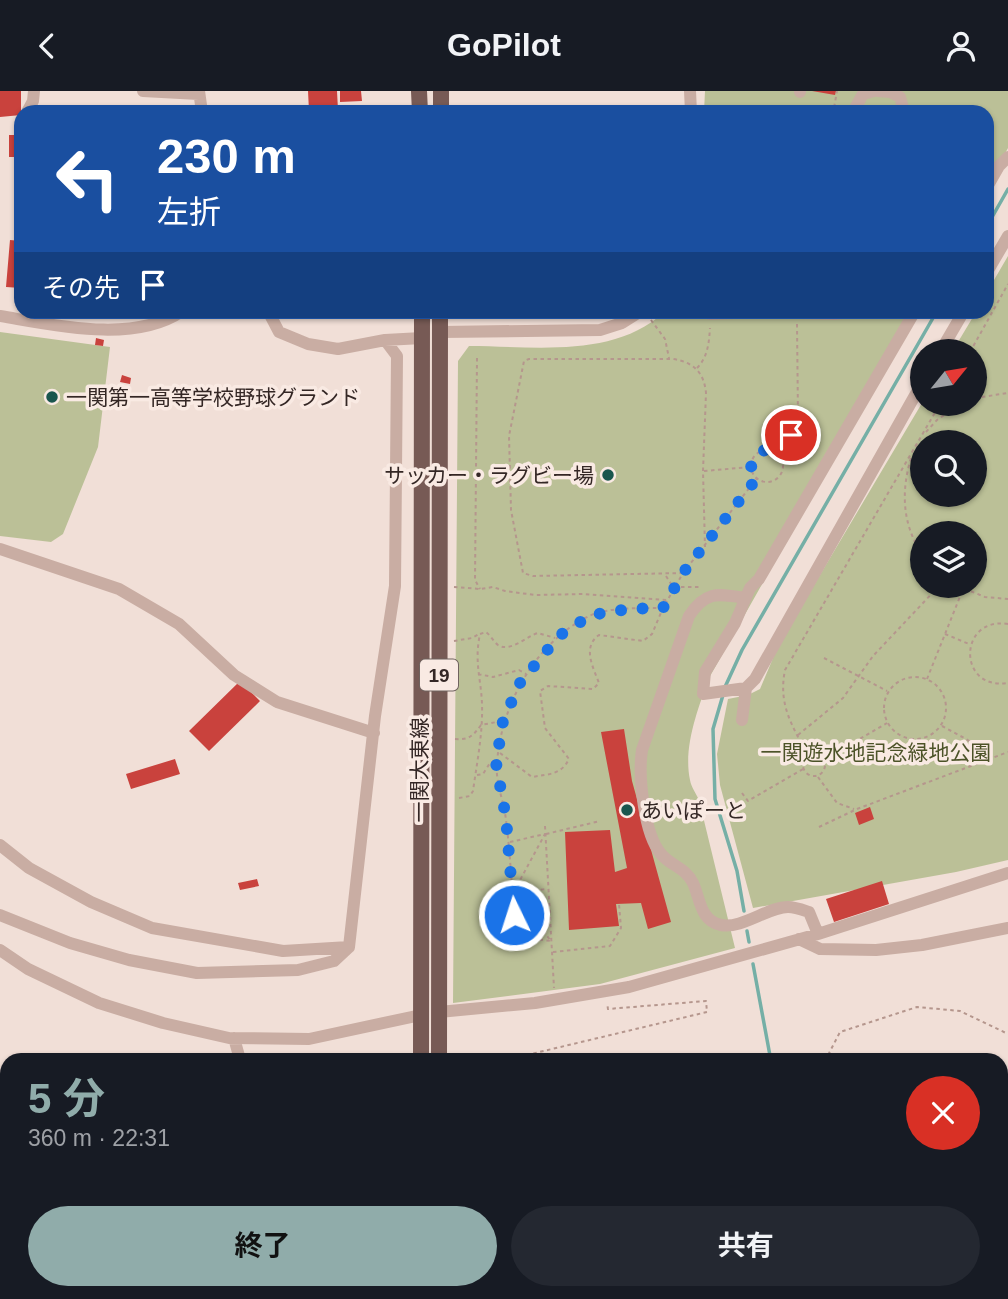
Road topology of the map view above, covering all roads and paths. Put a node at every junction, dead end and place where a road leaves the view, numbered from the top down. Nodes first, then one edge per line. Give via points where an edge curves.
1 (143, 91) edge
2 (876, 91) edge
3 (199, 93) edge
4 (857, 105) edge
5 (902, 105) edge
6 (1008, 236) edge
7 (994, 260) edge
8 (1008, 284) edge
9 (994, 309) edge
10 (19, 319) edge
11 (171, 319) edge
12 (272, 319) edge
13 (422, 319) edge
14 (440, 319) edge
15 (634, 319) edge
16 (649, 319) edge
17 (710, 319) edge
18 (797, 319) edge
19 (910, 319) edge
20 (959, 319) edge
21 (988, 319) edge
22 (440, 332) junction
23 (422, 338) junction
24 (948, 339) edge
25 (977, 339) edge
26 (385, 340) junction
27 (477, 358) dead end
28 (669, 359) junction
29 (696, 368) junction
30 (1008, 393) edge
31 (987, 396) edge
32 (910, 404) edge
33 (798, 417) junction
34 (941, 417) edge
35 (928, 430) edge
36 (791, 435) junction
37 (777, 453) junction
38 (910, 457) edge
39 (910, 461) edge
40 (751, 467) junction
41 (703, 471) junction
42 (757, 478) junction
43 (910, 531) edge
44 (705, 547) junction
45 (0, 549) edge
46 (683, 573) junction
47 (454, 587) dead end
48 (480, 590) junction
49 (987, 597) edge
50 (746, 598) junction
51 (928, 598) edge
52 (959, 598) edge
53 (1008, 599) edge
54 (668, 601) junction
55 (663, 608) junction
56 (1008, 625) edge
57 (482, 632) junction
58 (945, 634) junction
59 (556, 639) junction
60 (454, 641) dead end
61 (970, 644) dead end
62 (824, 658) dead end
63 (477, 674) junction
64 (526, 674) junction
65 (859, 677) junction
66 (927, 679) junction
67 (1008, 683) edge
68 (746, 688) junction
69 (888, 692) junction
70 (742, 720) dead end
71 (503, 721) junction
72 (887, 722) junction
73 (481, 725) junction
74 (941, 726) junction
75 (373, 733) junction
76 (797, 736) junction
77 (453, 739) dead end
78 (499, 753) junction
79 (1008, 753) edge
80 (808, 756) junction
81 (993, 758) junction
82 (497, 760) junction
83 (824, 760) junction
84 (803, 769) junction
85 (475, 776) junction
86 (818, 776) junction
87 (742, 793) dead end
88 (459, 798) dead end
89 (857, 809) junction
90 (600, 821) dead end
91 (545, 826) dead end
92 (819, 827) dead end
93 (545, 834) junction
94 (508, 842) junction
95 (0, 845) edge
96 (1008, 873) edge
97 (548, 889) junction
98 (512, 894) junction
99 (619, 904) dead end
100 (0, 915) edge
101 (1008, 928) edge
102 (818, 934) junction
103 (799, 939) junction
104 (551, 941) junction
105 (349, 947) junction
106 (0, 950) edge
107 (552, 952) junction
108 (604, 991) junction
109 (555, 1000) junction
110 (439, 1012) junction
111 (421, 1015) junction
112 (1008, 1034) edge
113 (234, 1038) junction
114 (238, 1053) edge
115 (421, 1053) edge
116 (439, 1053) edge
117 (535, 1053) edge
118 (829, 1053) edge

1 - 3 street
2 - 4 street via 863,94
2 - 5 street via 900,97
6 - 7 street
8 - 9 path
10 - 11 street via 126,329
12 - 26 street via 279,332 308,344 338,349
13 - 23 main road, 一関大東線 / 19
14 - 22 main road, 一関大東線 / 19
15 - 22 street via 600,330
16 - 28 path via 665,339
17 - 29 path via 708,348
18 - 33 path
19 - 50 street
20 - 24 street
21 - 25 path
22 - 110 main road, 一関大東線 / 19
23 - 26 street
23 - 111 main road, 一関大東線 / 19
26 - 75 street via 397,355 395,586
27 - 48 path via 475,580
28 - 29 path
28 - 46 path via 524,361 509,436 511,510 521,568 527,576
29 - 41 path via 705,384
30 - 31 path
32 - 68 street
33 - 36 path via 787,426
33 - 36 path via 807,429 803,435
34 - 35 path
36 - 37 path
37 - 40 path via 760,452
37 - 42 path via 783,464 779,476 768,481
38 - 76 path via 785,670 783,701
39 - 43 path via 904,500
40 - 41 path
40 - 42 path
41 - 44 path
42 - 44 path
44 - 46 path
45 - 75 street via 119,589 179,624 234,675 277,702
46 - 54 path
47 - 48 path
48 - 54 path via 493,587 534,595
49 - 53 path
50 - 68 street via 705,672 703,694
50 - 102 street via 712,596 699,601 690,616 642,750 643,799 653,842 662,856 694,883 709,920 722,926 787,907 809,912
51 - 65 path
52 - 58 path
54 - 55 path
55 - 59 path via 591,615
55 - 78 path via 652,634 643,641 599,635 593,639 588,654 599,683 593,689 548,686 540,691 545,728 569,759 564,769 532,777
56 - 67 path via 980,630 970,658 973,668 987,681
57 - 59 path via 503,647 538,633
57 - 60 path
57 - 63 path
58 - 61 path
58 - 66 path
59 - 64 path
62 - 65 path
63 - 64 path via 493,677 519,670
63 - 73 path
64 - 71 path
65 - 69 path
65 - 76 path via 843,698
66 - 69 path via 909,677
66 - 74 path via 943,694 946,716
68 - 70 street
69 - 72 path
71 - 73 path
71 - 78 path
72 - 74 path via 900,736 918,739
72 - 83 path
73 - 77 path via 467,740
73 - 85 path
74 - 81 path
75 - 105 street
76 - 80 path
78 - 82 path
79 - 81 path
80 - 83 path via 815,754
80 - 84 path
81 - 89 path
82 - 85 path
82 - 94 path
83 - 86 path
84 - 86 path via 809,776
84 - 87 path via 748,801
85 - 88 path via 470,796
86 - 89 path via 837,803
89 - 92 path
90 - 93 path
91 - 93 path
93 - 94 path
93 - 97 path
93 - 98 path
94 - 98 path
95 - 105 street via 29,868 91,902 152,928 283,951
96 - 102 street
97 - 98 path
97 - 104 path
98 - 104 path
98 - 104 path via 516,937
99 - 107 path via 621,928 610,946
100 - 105 street via 69,943 197,973 298,970 334,961
101 - 103 street via 876,950 820,949
102 - 103 street
103 - 108 street
104 - 107 path
106 - 113 street via 28,969 99,1003
107 - 109 path
108 - 109 street
108 - 117 path via 608,1009 706,1001 707,1012
109 - 110 street
110 - 116 main road, 一関大東線 / 19
111 - 113 street via 309,1039
111 - 115 main road, 一関大東線 / 19
112 - 118 path via 960,1011 917,1007 840,1032
113 - 114 street

